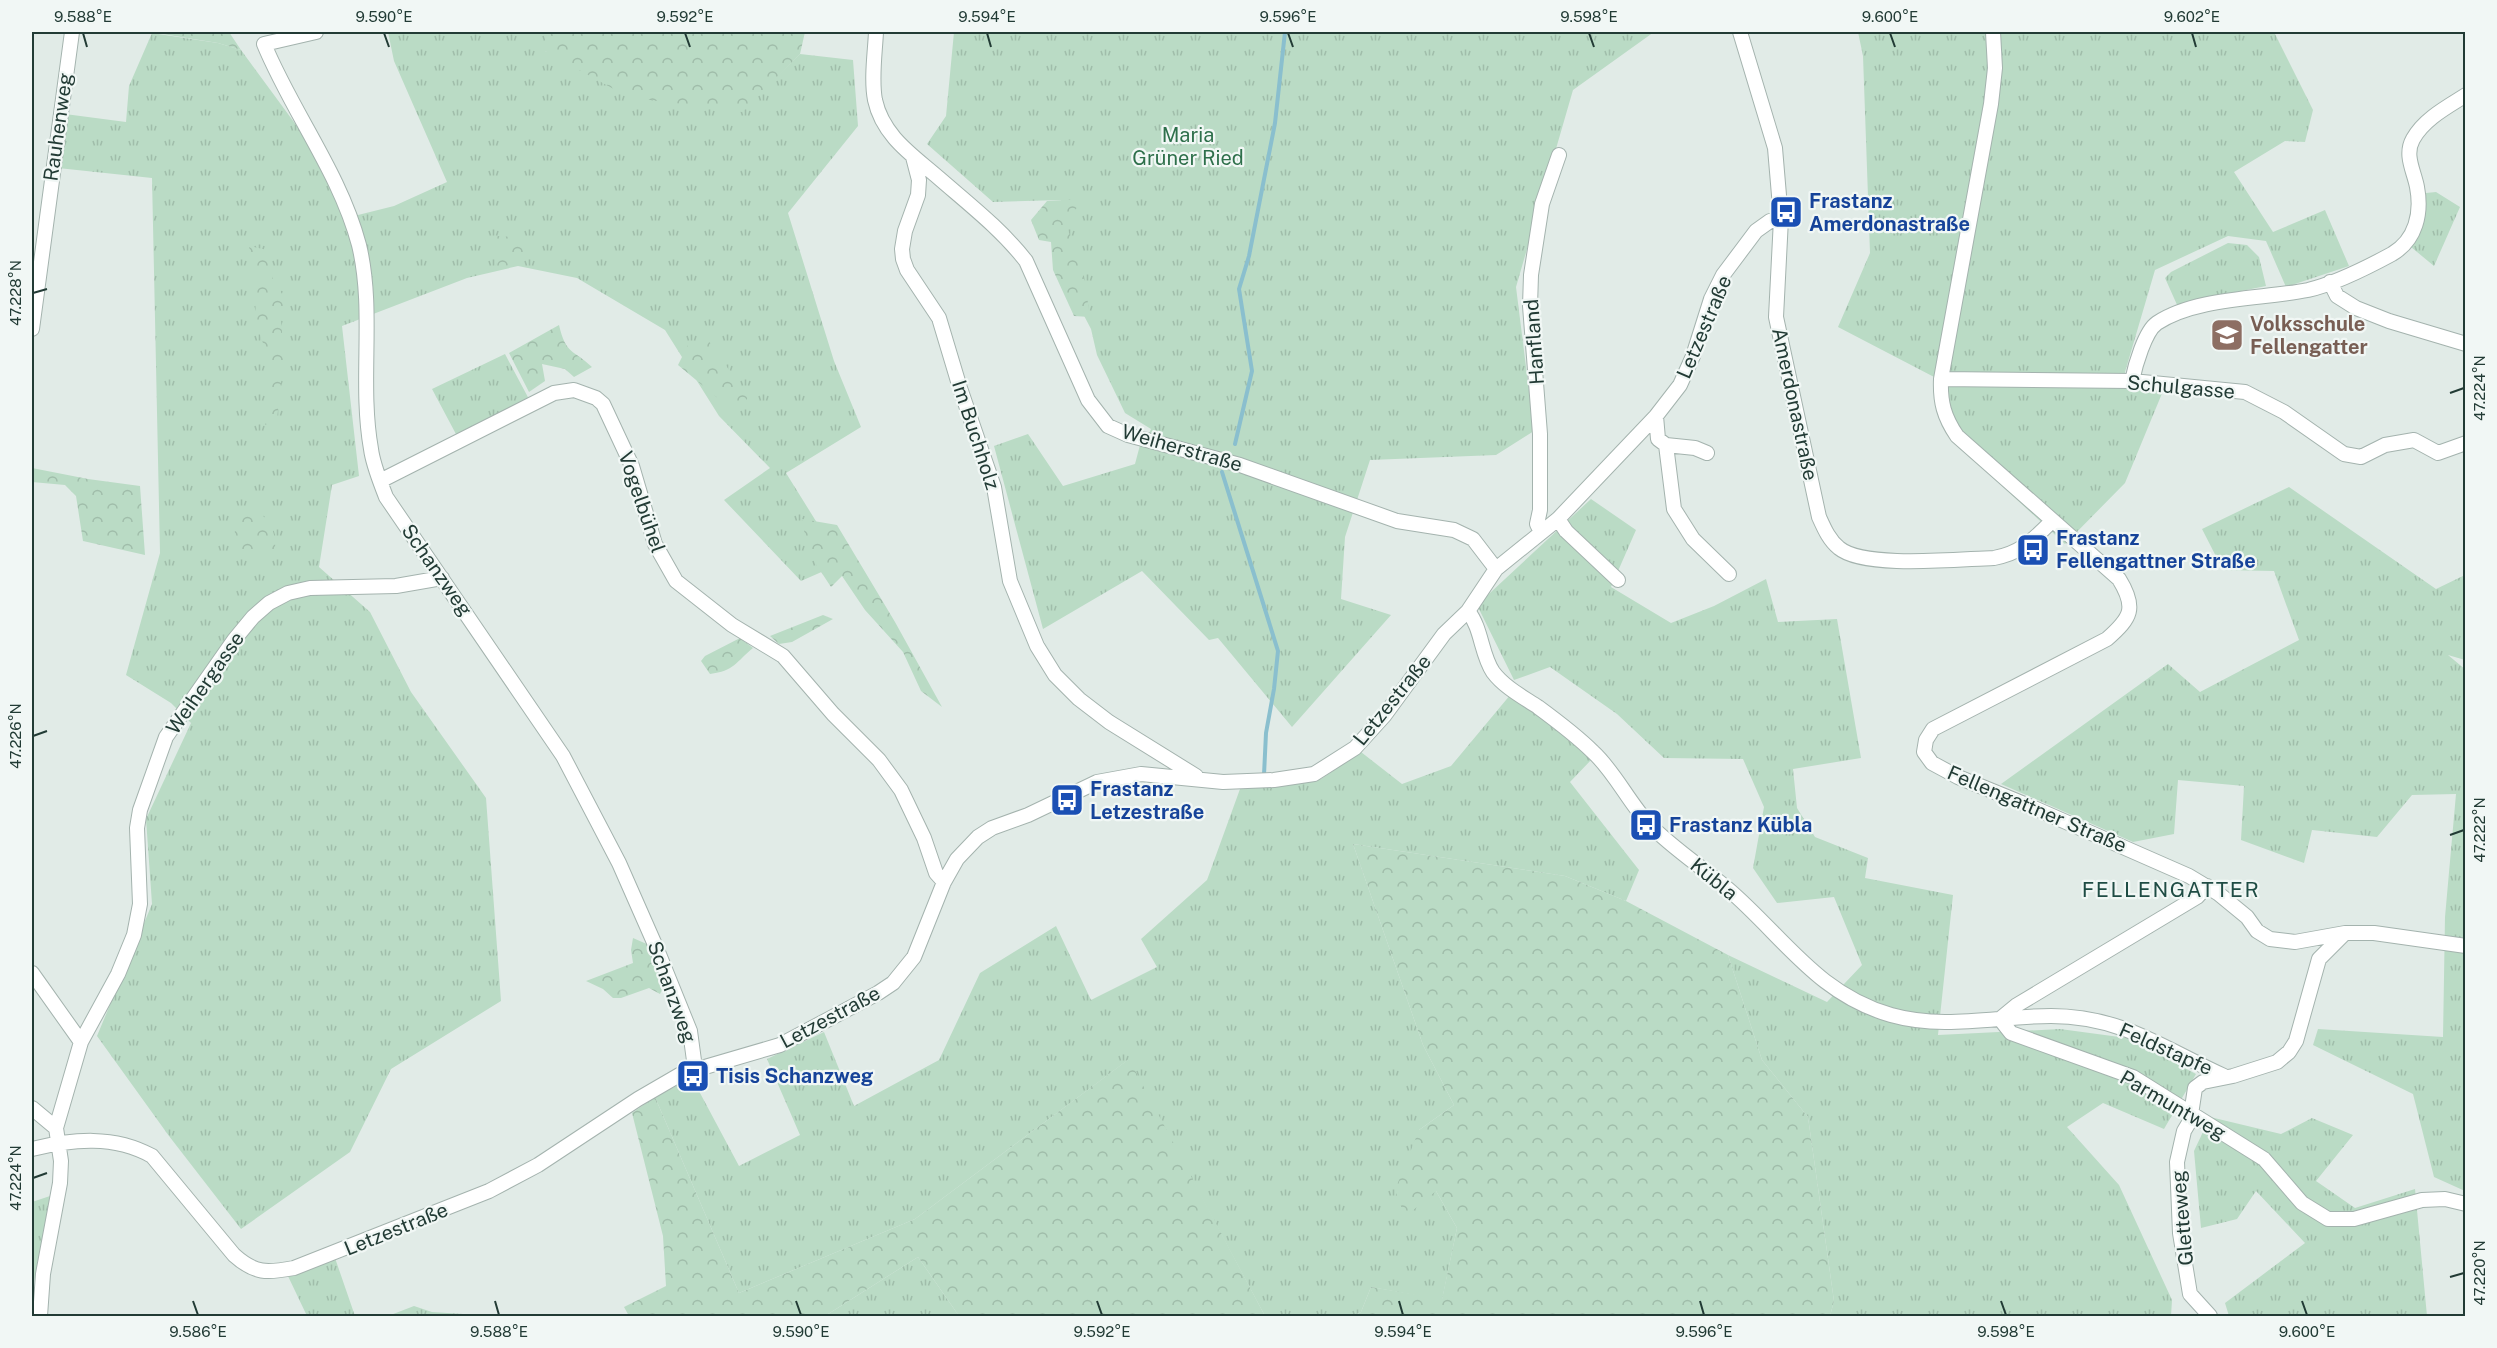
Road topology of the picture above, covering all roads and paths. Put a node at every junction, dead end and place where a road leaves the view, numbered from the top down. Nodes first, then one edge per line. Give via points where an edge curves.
1 (72, 32) edge
2 (316, 32) edge
3 (876, 32) edge
4 (1740, 32) edge
5 (1993, 32) edge
6 (2466, 95) edge
7 (1559, 155) dead end
8 (913, 157) junction
9 (1781, 219) junction
10 (2330, 282) junction
11 (32, 329) edge
12 (2466, 344) edge
13 (1941, 379) junction
14 (2132, 381) junction
15 (1656, 416) junction
16 (2466, 443) edge
17 (1666, 445) junction
18 (1707, 453) dead end
19 (380, 481) junction
20 (1558, 519) junction
21 (2052, 521) junction
22 (1540, 532) junction
23 (1496, 569) junction
24 (1729, 574) dead end
25 (442, 578) junction
26 (1617, 580) dead end
27 (1468, 611) junction
28 (1202, 779) junction
29 (944, 882) junction
30 (2207, 886) junction
31 (2345, 933) junction
32 (2466, 946) edge
33 (32, 973) edge
34 (2000, 1019) junction
35 (81, 1042) junction
36 (695, 1068) junction
37 (2224, 1076) junction
38 (32, 1108) edge
39 (2190, 1114) junction
40 (56, 1128) junction
41 (59, 1144) junction
42 (32, 1149) edge
43 (2466, 1204) edge
44 (40, 1317) edge
45 (2210, 1317) edge

1 - 11 street, Rauhenweg
2 - 19 street, Schanzweg via 264,44 276,75 317,144 359,246 366,298 370,438
3 - 8 street via 875,100 888,132
4 - 9 street, Amerdonastraße via 1775,148
5 - 13 street, Fellengattner Straße via 1995,68 1990,104
6 - 10 street via 2425,123 2412,140 2409,165 2417,188 2417,222 2412,237 2394,253
7 - 22 street, Hanfland via 1542,204 1531,275 1541,455 1537,524
8 - 23 street, Weiherstraße via 1011,241 1026,261 1088,400 1108,426 1240,465 1397,521 1454,530 1473,539
8 - 28 street, Im Buchholz via 918,195 905,231 903,259 906,270 939,318 994,487 1010,581 1037,646 1055,675 1079,699
9 - 15 street, Letzestraße via 1756,231 1723,275 1680,384
9 - 21 street, Amerdonastraße via 1776,317 1779,337 1819,517 1840,549 1870,560 1994,558 2014,554
10 - 12 street via 2337,296 2356,308
10 - 14 street via 2310,289 2238,298 2185,311 2155,324 2135,363
13 - 14 street, Schulgasse
13 - 21 street, Fellengattner Straße via 1941,400 1957,435
14 - 16 street, Schulgasse via 2245,392 2284,412 2343,454 2361,457 2399,441 2414,440 2438,453
15 - 17 street via 1658,439
15 - 20 street, Letzestraße
17 - 18 street
17 - 24 street via 1674,509 1693,539
19 - 25 street, Schanzweg via 386,497
19 - 29 street, Vogelbühel via 554,393 574,390 596,398 607,411 632,466 655,544 676,581 732,626 783,656 879,760 901,790 936,873
20 - 22 street, Letzestraße
20 - 26 street
21 - 30 street, Fellengattner Straße via 2120,579 2130,599 2130,613 2107,639 1933,729 1924,752 1932,762 1958,777
22 - 23 street, Letzestraße
23 - 27 street, Letzestraße
25 - 35 street, Weihergasse via 396,586 310,588 288,593 269,603 234,640 166,737 137,828 140,904 134,935
25 - 36 street, Schanzweg via 563,756 615,855 690,1031
27 - 28 street, Letzestraße via 1444,634 1356,748 1314,774 1274,780
27 - 34 street, Kübla via 1477,625 1492,670 1503,683 1596,754 1632,804 1663,837 1728,888 1824,983 1868,1007 1917,1021
28 - 29 street, Letzestraße via 1141,774 1097,782 978,837 957,859
29 - 36 street, Letzestraße via 914,957 893,983 780,1045
30 - 31 street via 2270,939 2295,942
30 - 34 street via 2197,897
31 - 32 street via 2374,933
31 - 37 street, Feldstapfe via 2319,959 2296,1041 2289,1052 2277,1062
33 - 35 street
34 - 37 street, Feldstapfe via 2052,1016 2114,1025
34 - 39 street, Parmuntweg via 2011,1033 2133,1077
35 - 40 street, Weihergasse
36 - 41 street, Letzestraße via 489,1191 335,1253 280,1270 247,1267 152,1156 105,1140
37 - 39 street, Feldstapfe via 2195,1088
38 - 40 street
39 - 43 street, Parmuntweg via 2264,1160 2302,1203 2328,1220 2354,1219 2422,1200 2445,1199
39 - 45 street, Gletteweg via 2177,1162 2180,1233 2190,1294
40 - 41 street, Weihergasse
41 - 42 street, Letzestraße
41 - 44 street, Weihergasse via 60,1183 43,1274

